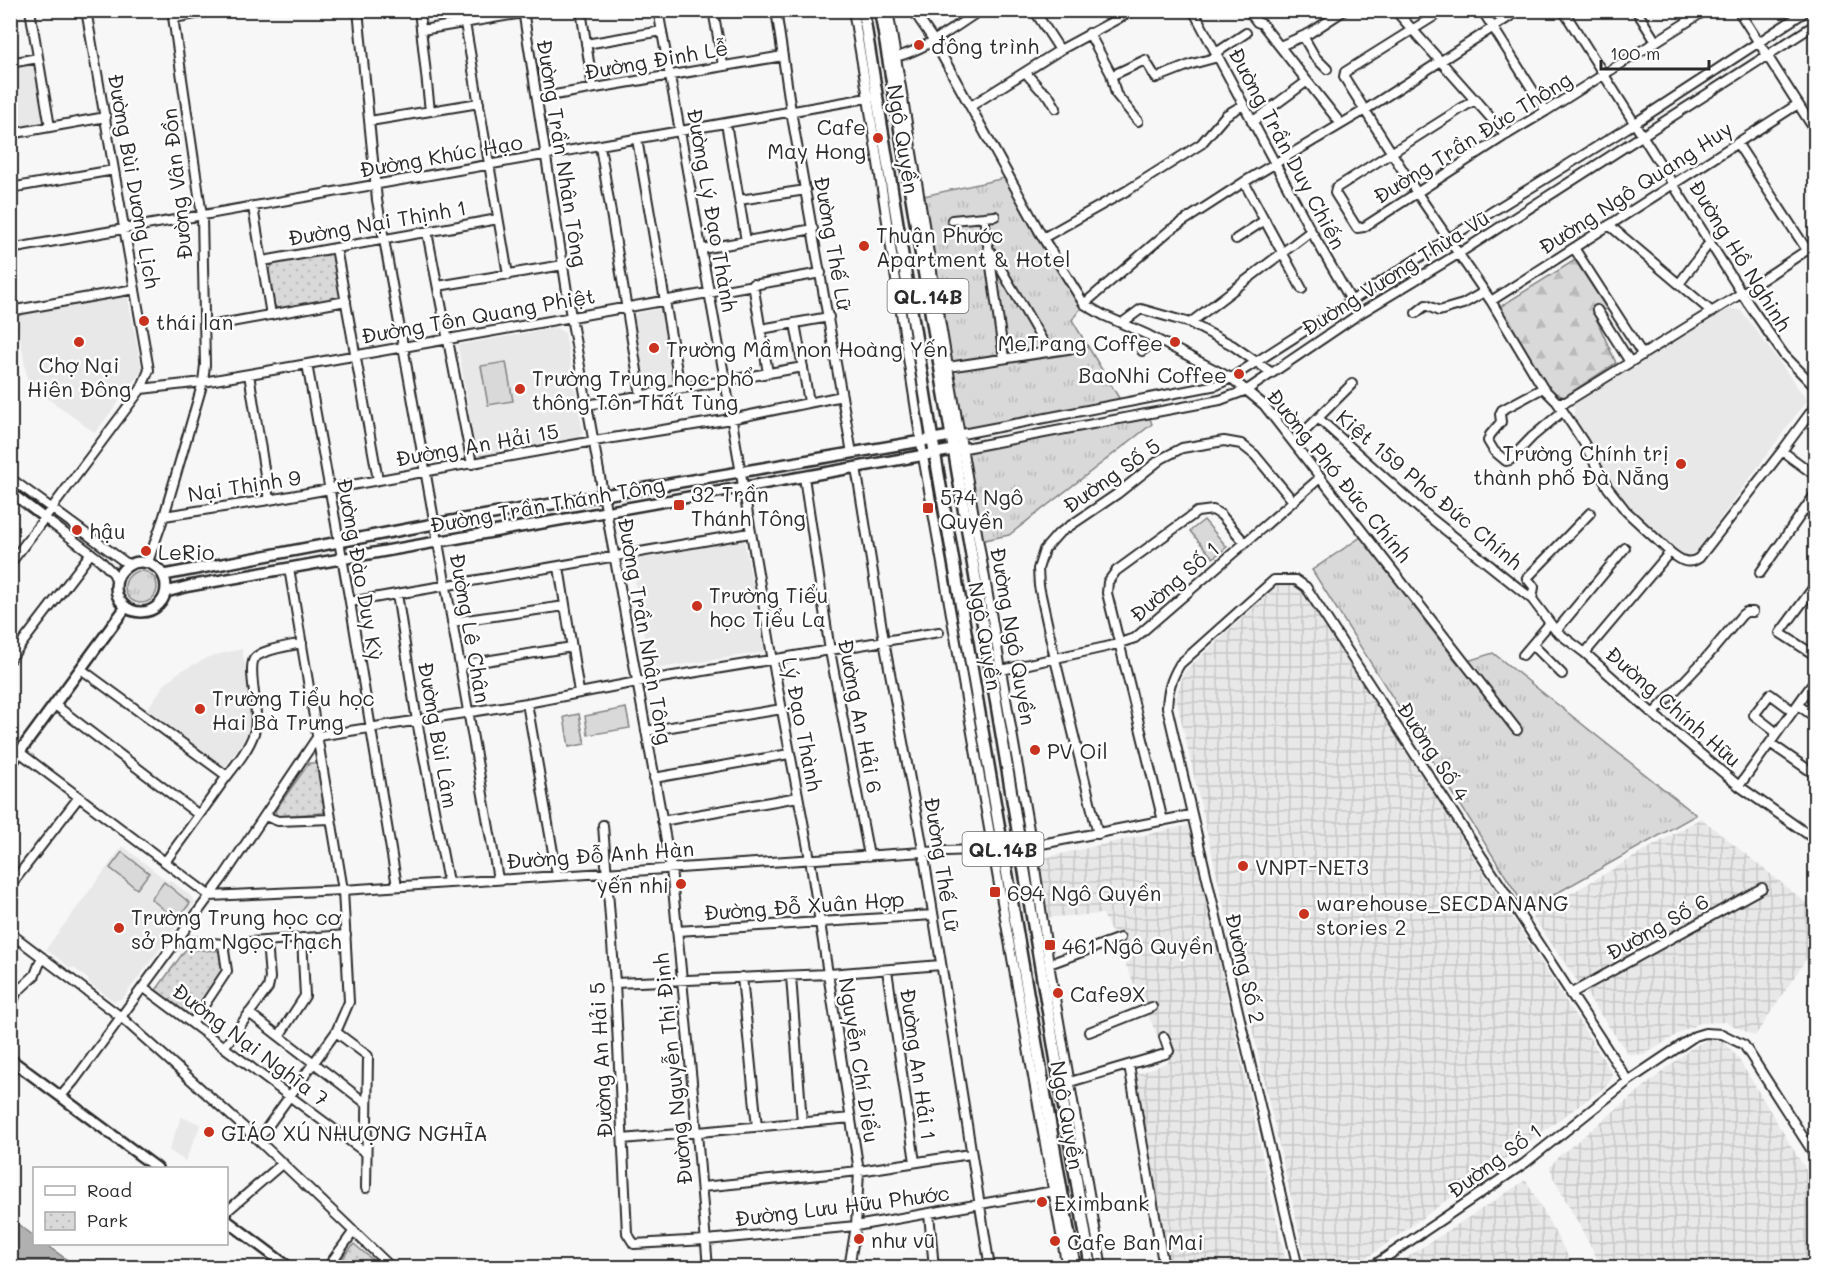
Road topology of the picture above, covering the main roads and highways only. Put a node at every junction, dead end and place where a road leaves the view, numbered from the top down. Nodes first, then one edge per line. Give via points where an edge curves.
1 (863, 10) edge
2 (880, 10) edge
3 (956, 435) junction
4 (932, 438) junction
5 (958, 449) junction
6 (935, 453) junction
7 (164, 575) junction
8 (166, 592) junction
9 (126, 607) junction
10 (10, 765) edge
11 (10, 1059) edge
12 (156, 1167) edge
13 (228, 1222) edge
14 (290, 1268) edge
15 (1075, 1268) edge
16 (1091, 1268) edge

1 - 4 highway, Ngô Quyền / QL.14B via 873,97
2 - 3 highway, Ngô Quyền / QL.14B
3 - 4 main road, Đường Trần Thánh Tông
3 - 5 highway, Ngô Quyền / QL.14B
4 - 6 highway, Ngô Quyền / QL.14B
4 - 7 main road, Đường Trần Thánh Tông
5 - 6 main road, Đường Trần Thánh Tông
5 - 16 highway, Ngô Quyền / QL.14B via 990,673 1027,848
6 - 8 main road, Đường Trần Thánh Tông
6 - 15 highway, Ngô Quyền / QL.14B via 998,850
7 - 8 main road
7 - 9 main road via 148,562 135,562 124,569 117,580 118,595
8 - 9 main road via 158,606 150,610
9 - 10 main road
11 - 12 main road
13 - 14 main road

